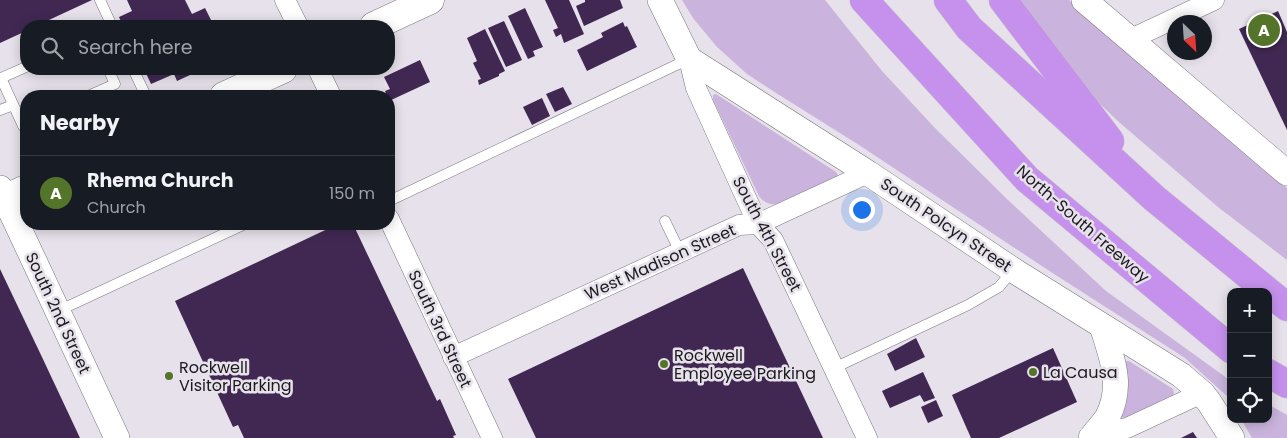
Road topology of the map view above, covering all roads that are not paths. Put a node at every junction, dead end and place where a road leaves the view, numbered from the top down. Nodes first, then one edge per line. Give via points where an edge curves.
1 (100, 0) edge
2 (285, 0) edge
3 (430, 0) edge
4 (660, 0) edge
5 (843, 0) edge
6 (864, 0) edge
7 (948, 0) edge
8 (1003, 0) edge
9 (1084, 0) edge
10 (1214, 0) edge
11 (109, 20) edge
12 (295, 20) edge
13 (387, 20) edge
14 (1131, 39) junction
15 (689, 59) junction
16 (20, 70) edge
17 (111, 75) edge
18 (136, 75) edge
19 (270, 75) edge
20 (321, 75) edge
21 (102, 90) edge
22 (143, 90) edge
23 (237, 90) edge
24 (327, 90) edge
25 (13, 105) junction
26 (0, 110) edge
27 (20, 120) edge
28 (1284, 167) edge
29 (868, 173) junction
30 (1027, 179) junction
31 (8, 194) edge
32 (395, 198) edge
33 (1154, 198) junction
34 (665, 221) dead end
35 (20, 223) edge
36 (758, 224) junction
37 (23, 230) edge
38 (232, 230) edge
39 (394, 230) edge
40 (680, 252) junction
41 (1013, 270) junction
42 (1287, 307) edge
43 (57, 312) junction
44 (1102, 326) junction
45 (1227, 346) edge
46 (453, 357) junction
47 (834, 368) junction
48 (1272, 375) edge
49 (1287, 384) edge
50 (1202, 393) junction
51 (1089, 436) edge
52 (117, 438) edge
53 (492, 438) edge
54 (867, 438) edge
55 (1232, 438) edge

1 - 11 lane
2 - 12 street
3 - 13 main road
4 - 15 street, South 4th Street
5 - 30 highway
6 - 30 highway, North-South Freeway
7 - 33 highway via 969,28
8 - 33 highway
9 - 14 street
10 - 14 street
14 - 28 street
15 - 29 street, South Polcyn Street
15 - 32 lane
15 - 36 street, South 4th Street via 696,88
16 - 25 lane via 1,78
17 - 21 lane via 115,84
18 - 22 lane
19 - 23 main road
20 - 24 street
25 - 26 lane
25 - 27 lane
29 - 36 street, West Madison Street
29 - 41 street, South Polcyn Street
30 - 45 highway, North-South Freeway
31 - 35 street, South 2nd Street
33 - 42 highway
34 - 40 lane
36 - 40 street, West Madison Street via 739,225
36 - 47 street, South 4th Street via 773,240
37 - 43 street, South 2nd Street
38 - 43 lane
39 - 46 street, South 3rd Street
40 - 46 street, West Madison Street
41 - 44 street, South Polcyn Street
41 - 47 lane via 999,287 968,305
43 - 52 street, South 2nd Street
44 - 50 street, South Polcyn Street via 1181,375
44 - 51 street via 1116,379 1114,402 1106,420
46 - 53 street, South 3rd Street
47 - 54 street, South 4th Street
48 - 49 highway
50 - 51 street via 1127,428
50 - 55 street, South Polcyn Street

